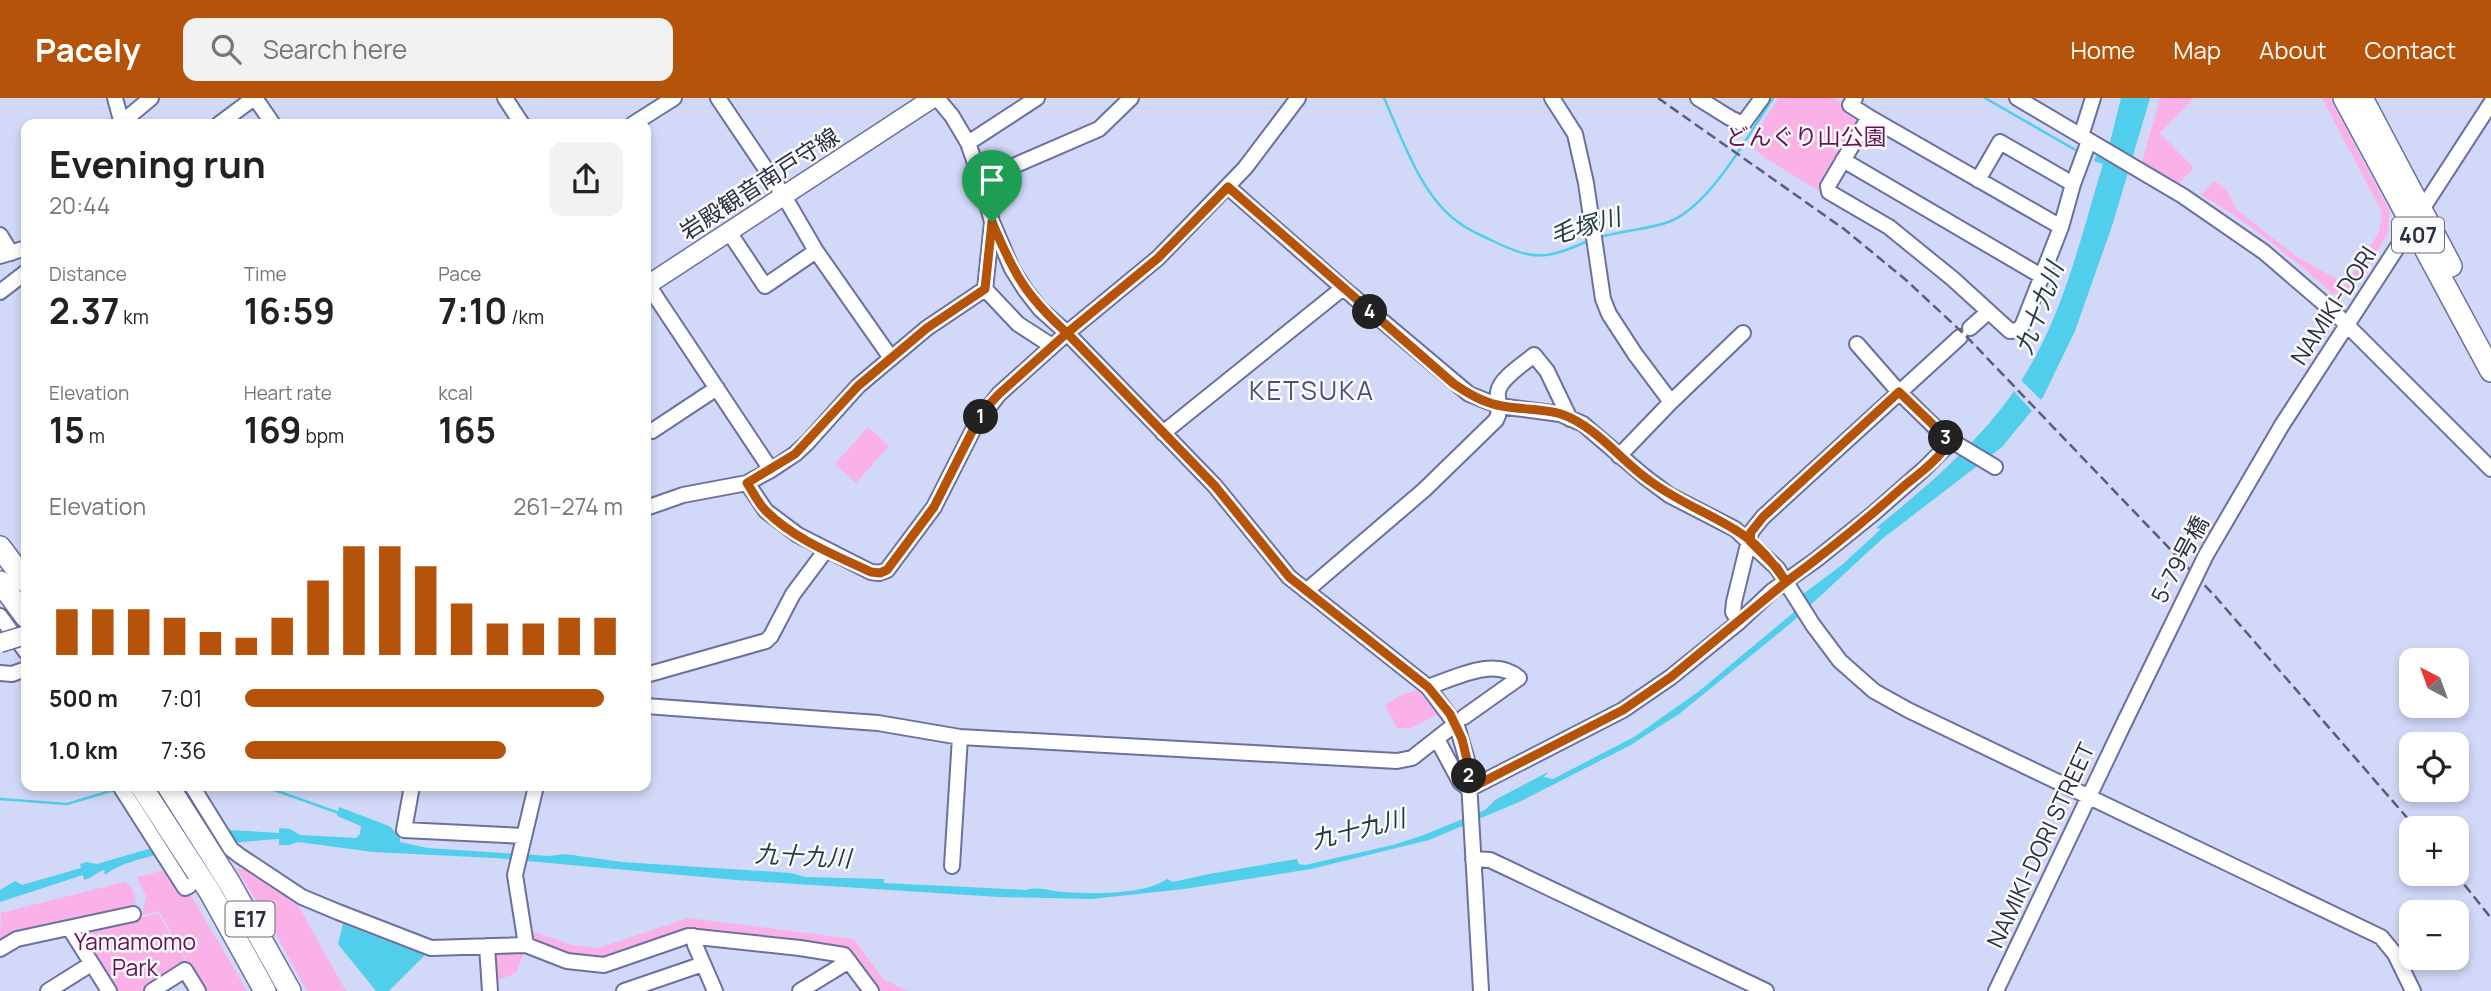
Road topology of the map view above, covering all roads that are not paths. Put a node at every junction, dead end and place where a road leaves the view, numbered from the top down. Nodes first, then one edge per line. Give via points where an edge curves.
1 (115, 98) edge
2 (151, 98) edge
3 (254, 98) edge
4 (505, 98) edge
5 (674, 98) edge
6 (719, 98) edge
7 (935, 98) edge
8 (1037, 98) edge
9 (1131, 98) edge
10 (1298, 98) edge
11 (1552, 98) edge
12 (1699, 98) edge
13 (1762, 98) edge
14 (2017, 98) edge
15 (2093, 98) edge
16 (2344, 98) edge
17 (2362, 98) edge
18 (1848, 100) edge
19 (653, 103) edge
20 (2491, 103) edge
21 (1869, 117) junction
22 (121, 119) edge
23 (128, 119) edge
24 (226, 119) edge
25 (269, 119) edge
26 (519, 119) edge
27 (638, 119) edge
28 (2089, 141) junction
29 (968, 143) junction
30 (1843, 160) junction
31 (981, 180) junction
32 (1978, 180) junction
33 (2073, 184) junction
34 (1228, 187) junction
35 (783, 196) junction
36 (2418, 218) junction
37 (992, 222) junction
38 (2061, 227) junction
39 (729, 232) junction
40 (0, 235) edge
41 (816, 251) junction
42 (5, 255) edge
43 (21, 276) edge
44 (2043, 277) junction
45 (651, 281) edge
46 (1343, 288) junction
47 (985, 289) junction
48 (651, 291) edge
49 (0, 292) edge
50 (1988, 312) junction
51 (2347, 325) junction
52 (1067, 333) junction
53 (1743, 333) dead end
54 (2491, 342) edge
55 (1857, 344) dead end
56 (1052, 346) junction
57 (891, 358) junction
58 (2491, 372) edge
59 (717, 388) junction
60 (1899, 392) junction
61 (1671, 402) junction
62 (1499, 406) junction
63 (1570, 419) junction
64 (2282, 425) joint
65 (652, 431) dead end
66 (1163, 433) junction
67 (1952, 442) junction
68 (1619, 456) junction
69 (1994, 466) dead end
70 (2491, 469) edge
71 (771, 470) junction
72 (747, 483) junction
73 (651, 506) edge
74 (1750, 541) junction
75 (0, 547) edge
76 (826, 550) junction
77 (21, 575) edge
78 (0, 582) edge
79 (1787, 583) junction
80 (1306, 591) junction
81 (21, 610) edge
82 (0, 616) edge
83 (1739, 622) junction
84 (21, 637) edge
85 (0, 643) edge
86 (21, 645) edge
87 (21, 670) edge
88 (0, 673) edge
89 (651, 674) edge
90 (1428, 687) junction
91 (651, 706) edge
92 (1464, 717) dead end
93 (2126, 719) joint
94 (1449, 729) dead end
95 (960, 737) junction
96 (1437, 739) junction
97 (124, 791) edge
98 (143, 791) edge
99 (171, 791) edge
100 (195, 791) edge
101 (411, 791) edge
102 (535, 791) edge
103 (1469, 792) junction
104 (2089, 795) junction
105 (162, 834) junction
106 (524, 838) junction
107 (178, 859) junction
108 (1473, 859) junction
109 (952, 866) dead end
110 (189, 886) dead end
111 (133, 914) dead end
112 (70, 929) junction
113 (693, 936) junction
114 (526, 945) junction
115 (487, 946) junction
116 (0, 949) edge
117 (849, 961) junction
118 (91, 964) junction
119 (703, 964) junction
120 (48, 991) edge
121 (109, 991) edge
122 (152, 991) edge
123 (198, 991) edge
124 (265, 991) edge
125 (290, 991) edge
126 (490, 991) edge
127 (624, 991) edge
128 (715, 991) edge
129 (800, 991) edge
130 (871, 991) edge
131 (1481, 991) edge
132 (1766, 991) edge
133 (1996, 991) edge
134 (2413, 991) edge

1 - 22 street
2 - 23 street
3 - 24 street
3 - 25 street
4 - 26 street
5 - 19 street
6 - 35 street
7 - 29 street
7 - 35 main road, 岩殿観音南戸守線
8 - 29 street
9 - 31 street via 1099,130
10 - 34 street
11 - 61 street via 1575,134 1603,299 1635,354
12 - 13 street via 1743,124
14 - 28 street
15 - 28 street
16 - 36 highway, 407
17 - 36 highway, 407
18 - 21 street
19 - 27 street
20 - 36 street, NAMIKI-DORI
21 - 30 street
21 - 32 street
28 - 33 street
28 - 51 street via 2217,217
29 - 31 street
30 - 44 street
30 - 50 street via 1829,191 1889,228
31 - 37 street
32 - 33 street via 2000,142
32 - 38 street
33 - 38 street
34 - 46 street
34 - 52 street via 1158,258
35 - 39 main road, 岩殿観音南戸守線
35 - 41 street
36 - 51 street, NAMIKI-DORI
36 - 54 highway, 407
36 - 58 highway, 407
37 - 47 street
37 - 52 street via 1026,291
38 - 44 street
39 - 41 street via 765,286
39 - 45 main road, 岩殿観音南戸守線
40 - 42 street
41 - 57 street
43 - 49 street
44 - 50 street via 2019,330 2010,331
46 - 62 street via 1454,384
46 - 66 street
47 - 56 street via 1018,324
47 - 57 street
48 - 59 street
50 - 60 street
51 - 64 street, NAMIKI-DORI
51 - 70 street
52 - 56 street
52 - 66 street
53 - 61 street
55 - 60 street
56 - 76 street via 986,408 934,507 887,570 871,572
57 - 71 street via 849,394 795,454
59 - 65 street
59 - 71 street
60 - 67 street
60 - 74 street via 1763,517
61 - 68 street
62 - 63 street via 1535,409
62 - 63 street via 1502,383 1534,355
62 - 80 street via 1496,420 1424,490
63 - 68 street via 1583,424
64 - 93 street, 5-79号橋, bridge via 2206,555
66 - 80 street
67 - 69 street
67 - 79 street
68 - 74 street via 1669,495
71 - 72 street
72 - 73 street
72 - 76 street via 766,511
74 - 79 street
74 - 83 street via 1734,602
75 - 77 highway
76 - 89 street via 799,584 766,641
78 - 81 highway
79 - 83 street
79 - 104 street via 1840,662 1874,691
80 - 90 street
82 - 86 street
83 - 103 street via 1623,710
84 - 85 main road, bridge
87 - 88 street
90 - 92 street via 1482,669 1506,669 1519,678
90 - 103 street via 1450,714 1462,739
91 - 95 street via 878,723
93 - 104 street, NAMIKI-DORI STREET
94 - 96 street
95 - 96 street via 1396,761 1412,758
95 - 109 street
96 - 103 street
97 - 105 street
98 - 105 highway, E17
99 - 125 highway, E17
100 - 115 street via 231,849 302,897 431,948
101 - 106 street via 404,830
102 - 106 street
103 - 108 street
104 - 133 street, NAMIKI-DORI STREET
104 - 134 street via 2381,937
105 - 107 highway, E17
106 - 114 street via 515,891
107 - 110 street via 185,888
107 - 124 highway, E17 via 210,892
108 - 131 street
108 - 132 street via 1490,860
111 - 112 street
112 - 116 street via 17,939
112 - 118 street
113 - 114 street via 604,965 566,961
113 - 117 street via 800,947
113 - 119 street
114 - 115 street
115 - 126 street
117 - 129 street
117 - 130 street
118 - 120 street
118 - 121 street
119 - 127 street
119 - 128 street
122 - 123 street via 185,970

